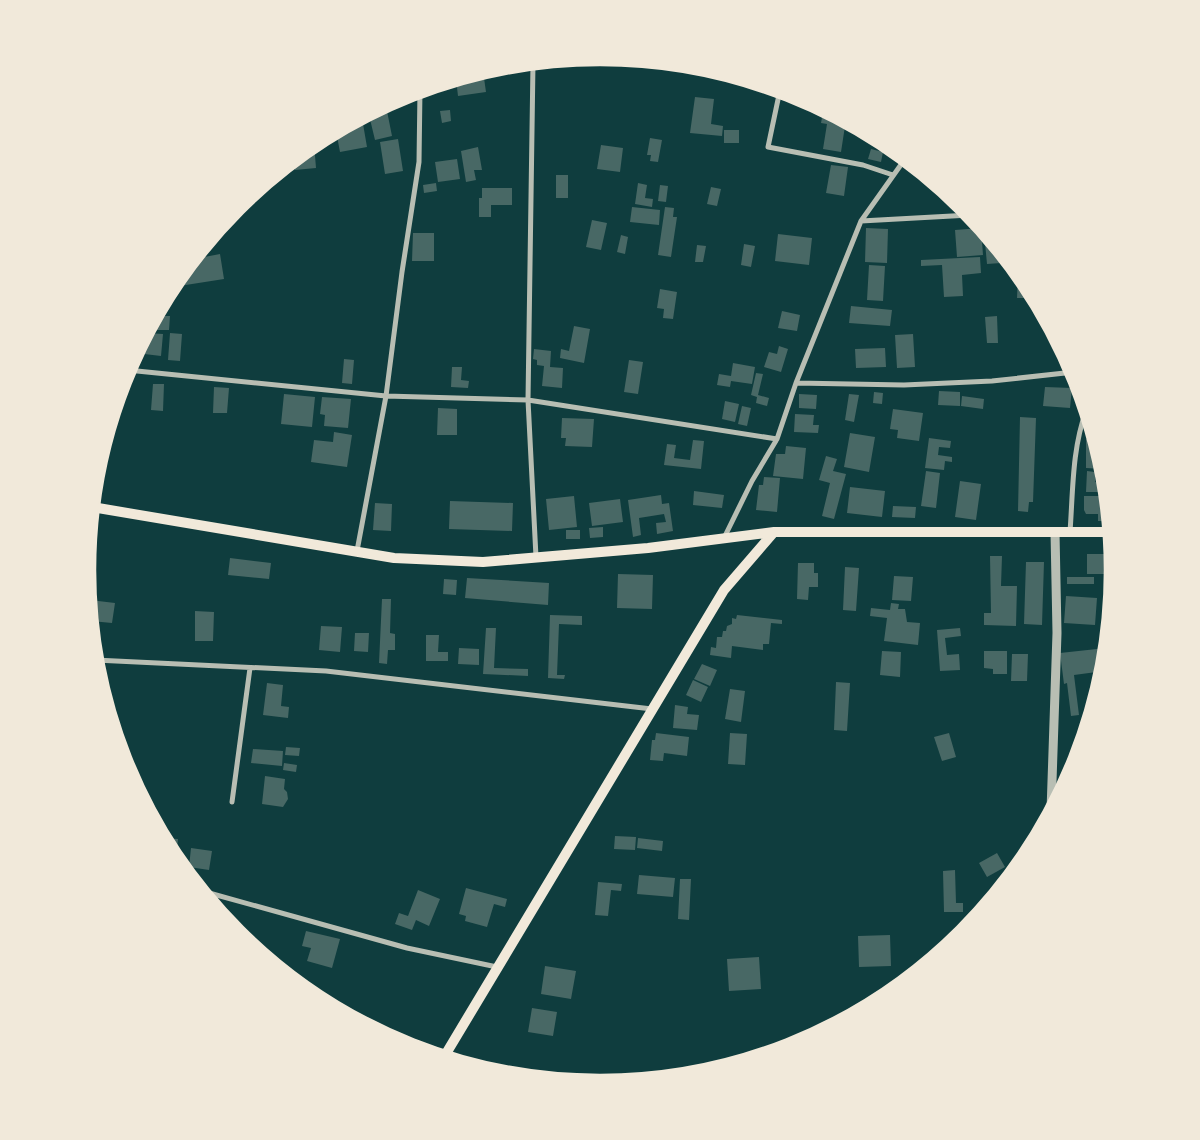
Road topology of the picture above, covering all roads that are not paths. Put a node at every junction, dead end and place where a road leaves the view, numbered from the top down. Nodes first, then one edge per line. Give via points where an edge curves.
1 (534, 69) edge
2 (420, 98) edge
3 (778, 98) edge
4 (901, 164) edge
5 (893, 174) junction
6 (959, 216) edge
7 (861, 221) junction
8 (136, 371) edge
9 (1065, 373) edge
10 (796, 383) junction
11 (386, 396) junction
12 (528, 400) junction
13 (1082, 421) edge
14 (777, 439) junction
15 (99, 508) edge
16 (774, 532) junction
17 (1055, 532) junction
18 (1070, 532) junction
19 (1104, 532) edge
20 (724, 539) junction
21 (357, 551) junction
22 (536, 558) junction
23 (103, 660) edge
24 (250, 668) junction
25 (653, 709) junction
26 (1052, 796) edge
27 (232, 802) dead end
28 (213, 894) edge
29 (498, 968) junction
30 (448, 1051) edge

1 - 12 street
2 - 11 street via 419,162
3 - 5 street via 768,147
4 - 5 street
5 - 7 street
6 - 7 street
7 - 10 street
8 - 11 street
9 - 10 street via 992,381 904,385
10 - 14 street
11 - 12 street
11 - 21 street
12 - 14 street
12 - 22 street
13 - 18 street via 1075,454
14 - 20 street
15 - 21 main road
16 - 17 main road
16 - 20 main road
16 - 25 main road via 724,590
17 - 18 main road
17 - 26 street via 1057,633
18 - 19 main road
20 - 22 main road
21 - 22 main road via 394,558 483,562
23 - 24 street
24 - 25 street via 326,671
24 - 27 street
25 - 29 main road
28 - 29 street via 407,948
29 - 30 main road

